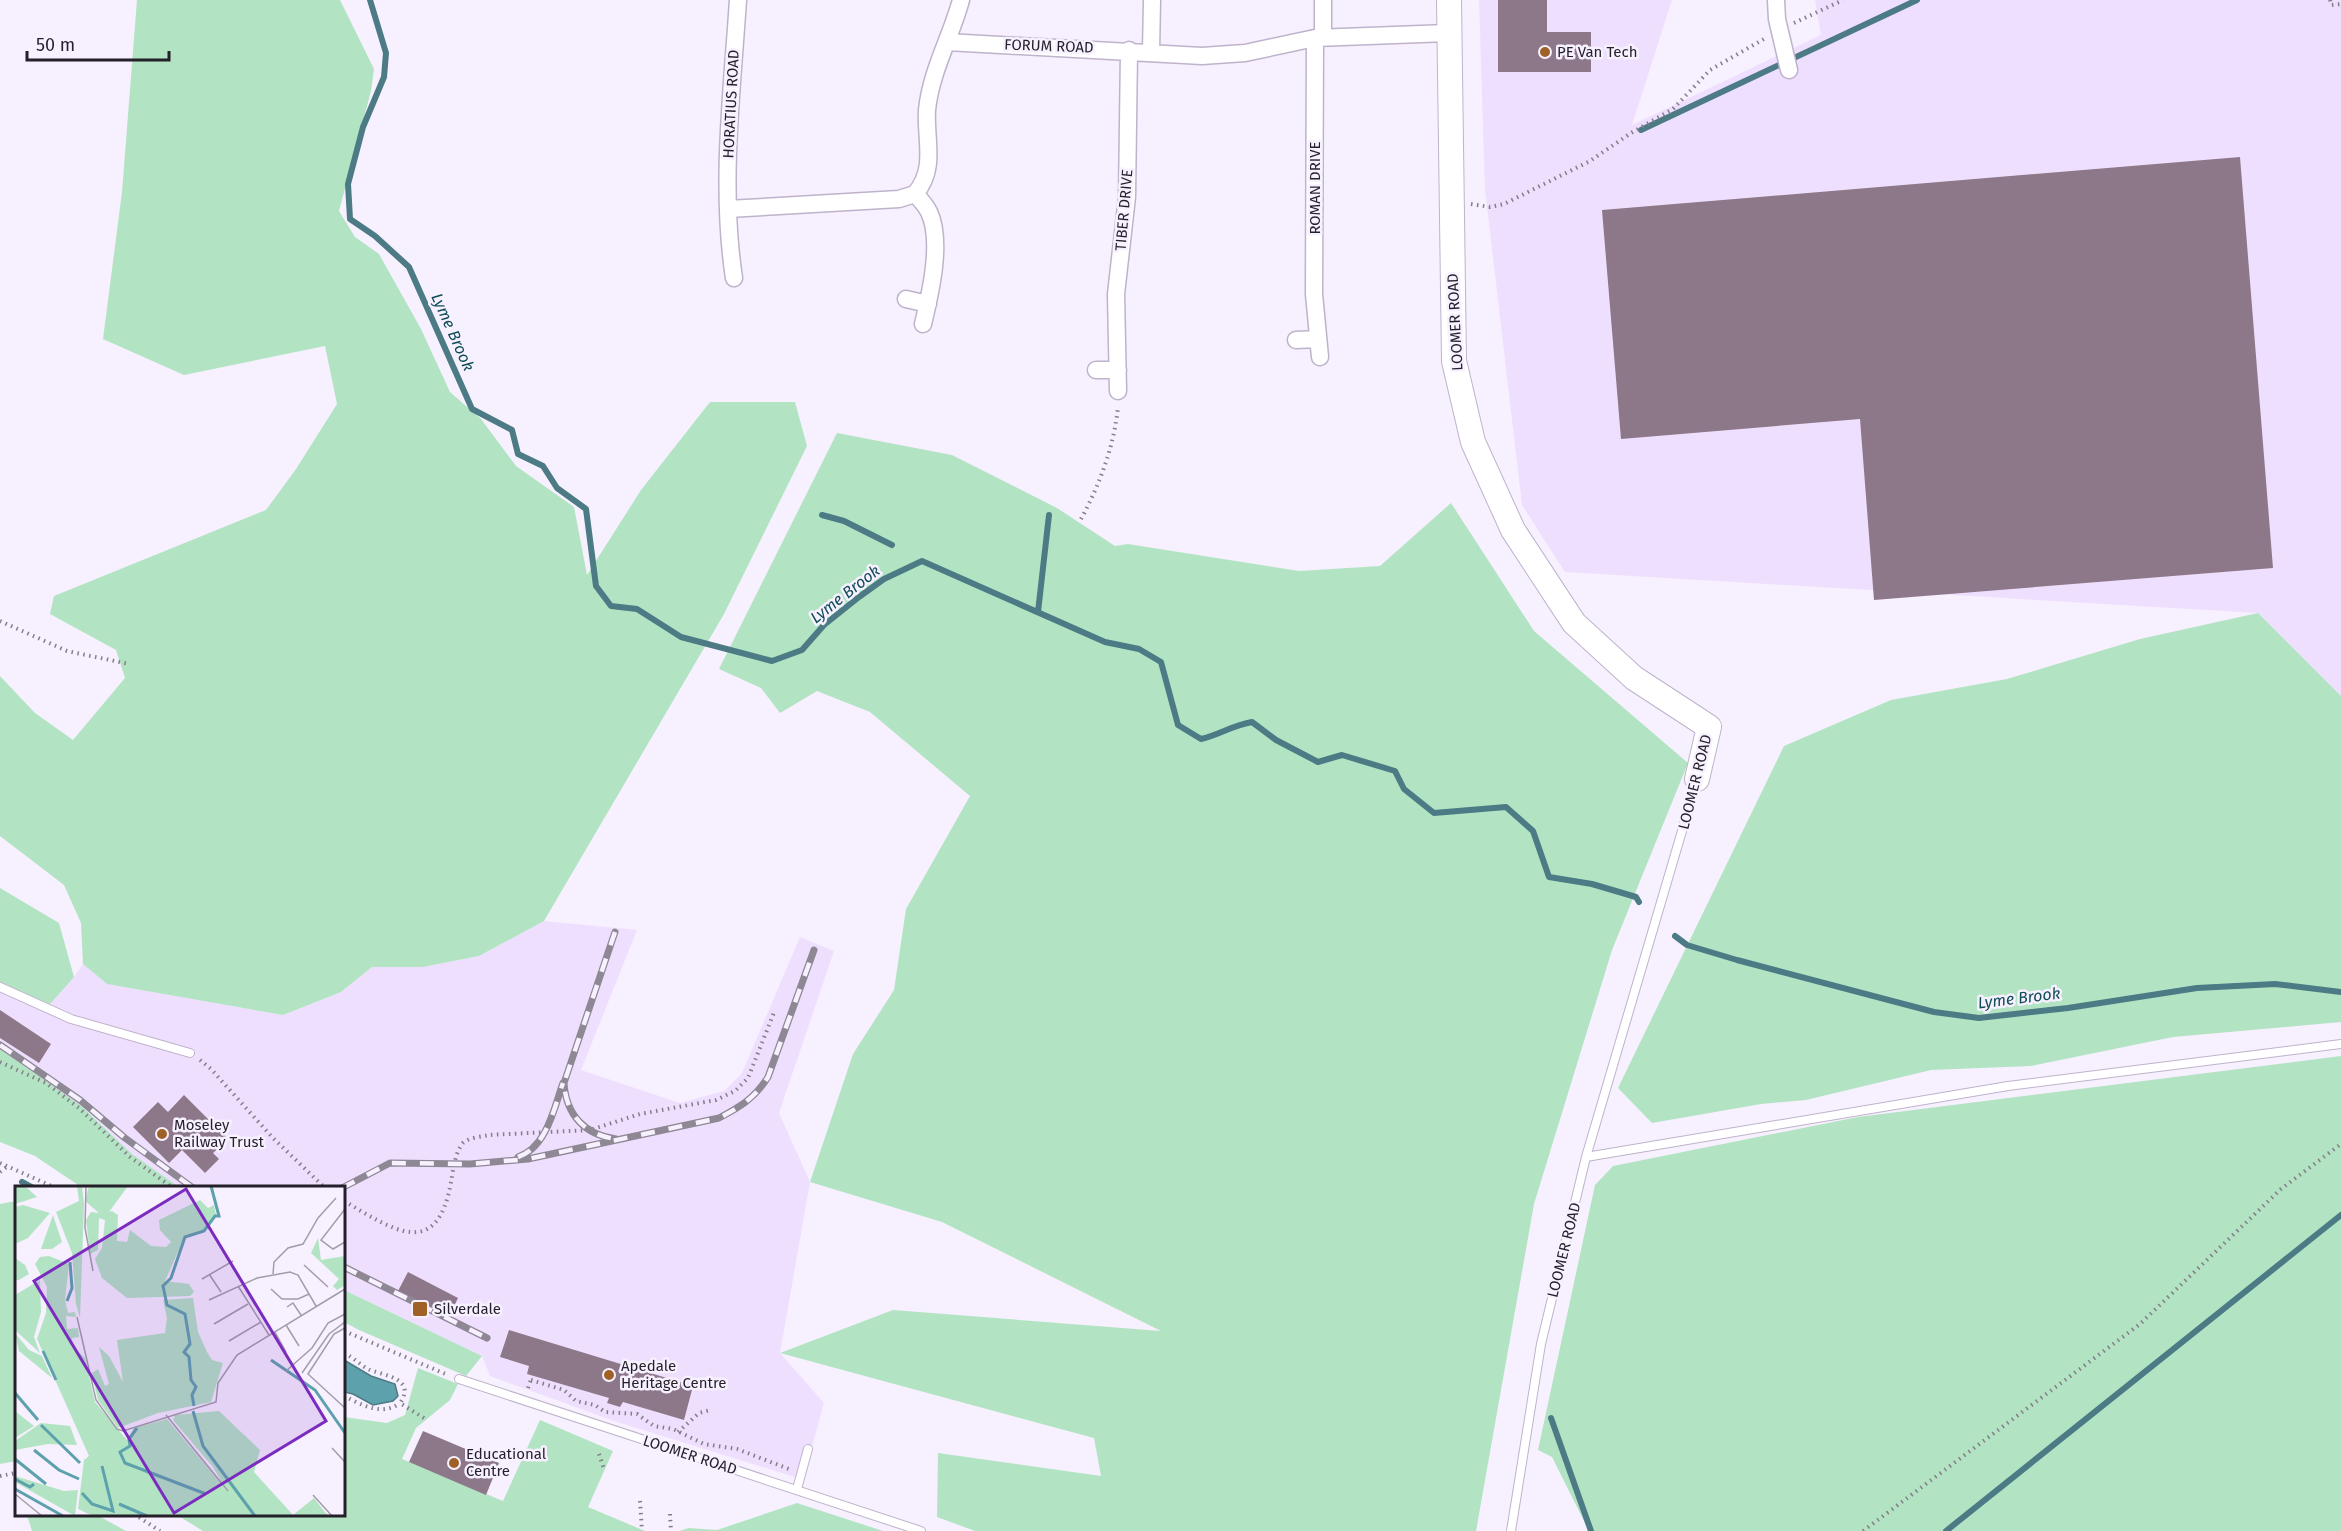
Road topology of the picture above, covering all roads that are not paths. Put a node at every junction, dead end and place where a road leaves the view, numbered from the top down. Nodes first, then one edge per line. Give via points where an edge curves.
1 (738, 0) edge
2 (961, 0) edge
3 (1152, 0) edge
4 (1323, 0) edge
5 (1449, 0) edge
6 (1776, 0) edge
7 (1448, 33) junction
8 (1319, 38) junction
9 (947, 42) junction
10 (1129, 50) junction
11 (1151, 52) junction
12 (1789, 70) dead end
13 (915, 194) junction
14 (728, 209) junction
15 (734, 278) dead end
16 (906, 299) dead end
17 (928, 304) junction
18 (923, 324) dead end
19 (1318, 339) junction
20 (1296, 340) dead end
21 (1320, 357) dead end
22 (1096, 370) dead end
23 (1118, 370) junction
24 (1118, 391) road end
25 (1697, 779) joint
26 (0, 987) edge
27 (2341, 1044) edge
28 (190, 1053) road end
29 (1586, 1157) junction
30 (459, 1379) road end
31 (808, 1449) dead end
32 (797, 1490) junction
33 (921, 1531) edge
34 (1511, 1531) edge

1 - 14 street, HORATIUS ROAD
2 - 9 street
3 - 11 street
4 - 8 street
5 - 7 street, LOOMER ROAD
6 - 12 street
7 - 8 street, FORUM ROAD
7 - 25 street, LOOMER ROAD via 1454,361 1473,442 1513,530 1574,623 1634,678 1709,727
8 - 11 street, FORUM ROAD via 1245,53 1202,56
8 - 19 street, ROMAN DRIVE via 1314,294
9 - 10 street, FORUM ROAD
9 - 13 street via 932,81 927,112 929,167 925,182
10 - 11 street, FORUM ROAD
10 - 23 street, TIBER DRIVE via 1127,197 1116,294
13 - 14 street via 899,199
13 - 17 street via 930,213 934,235
14 - 15 street, HORATIUS ROAD
16 - 17 street
17 - 18 street
19 - 20 street
19 - 21 street, ROMAN DRIVE
22 - 23 street
23 - 24 street, TIBER DRIVE
25 - 29 lane, LOOMER ROAD
26 - 28 lane via 71,1019
27 - 29 lane via 2008,1086
29 - 34 lane, LOOMER ROAD via 1541,1344
30 - 32 lane, LOOMER ROAD
31 - 32 lane
32 - 33 lane, LOOMER ROAD

